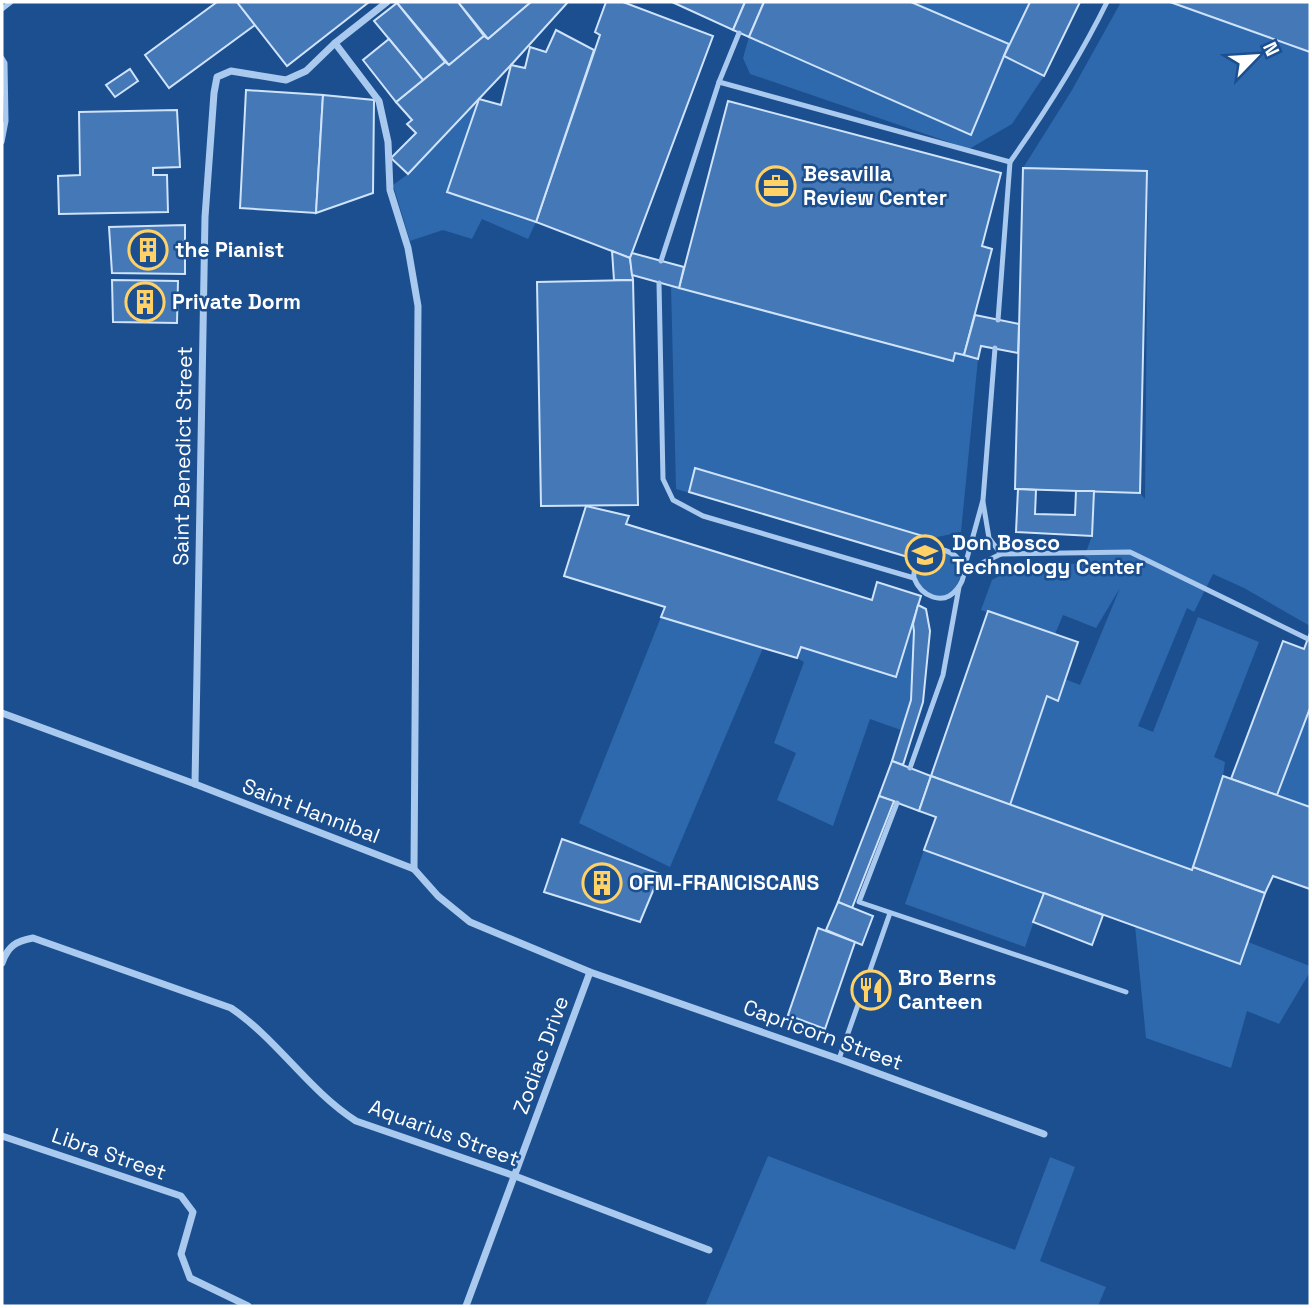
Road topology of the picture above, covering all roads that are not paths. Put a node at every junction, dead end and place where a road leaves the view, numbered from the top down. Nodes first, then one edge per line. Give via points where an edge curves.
1 (11, 2) edge
2 (387, 2) edge
3 (1107, 2) edge
4 (2, 9) edge
5 (738, 33) dead end
6 (335, 43) junction
7 (2, 58) edge
8 (719, 82) junction
9 (2, 142) edge
10 (1010, 162) junction
11 (661, 261) dead end
12 (659, 283) dead end
13 (998, 320) dead end
14 (995, 348) dead end
15 (983, 500) junction
16 (1001, 554) junction
17 (963, 572) junction
18 (914, 578) junction
19 (959, 587) junction
20 (1308, 639) dead end
21 (2, 713) edge
22 (910, 768) dead end
23 (195, 784) junction
24 (897, 803) dead end
25 (414, 869) junction
26 (890, 913) junction
27 (2, 963) edge
28 (590, 972) junction
29 (1126, 992) dead end
30 (839, 1059) junction
31 (1044, 1134) dead end
32 (2, 1136) edge
33 (515, 1177) junction
34 (709, 1250) dead end
35 (247, 1306) edge
36 (466, 1306) edge

1 - 4 lane
2 - 6 street, Saint Benedict Street
3 - 10 lane via 1047,110
5 - 8 lane
6 - 23 street, Saint Benedict Street via 306,71 286,80 231,71 217,77 205,217
6 - 25 street via 379,100 388,142 390,190 408,248 418,306
7 - 9 lane via 6,121
8 - 10 lane
8 - 11 lane
10 - 13 lane
12 - 18 lane via 663,479 673,500 703,516
14 - 15 lane
15 - 16 lane via 989,538
15 - 17 lane
16 - 17 lane
16 - 20 lane via 1130,552
17 - 18 lane via 950,551 934,548 920,556
17 - 19 lane
18 - 19 lane via 922,592 937,598
19 - 22 lane via 943,675
21 - 23 street, Saint Hannibal
23 - 25 street, Saint Hannibal
24 - 26 lane via 859,902
25 - 28 street, Saint Hannibal via 470,922
26 - 29 lane
26 - 30 lane
27 - 33 street, Aquarius Street via 16,941 33,938 231,1008 253,1023 335,1108 356,1121
28 - 30 street, Capricorn Street
28 - 33 street, Zodiac Drive
30 - 31 street, Capricorn Street
32 - 35 street, Libra Street via 181,1196 193,1212 181,1254 190,1278
33 - 34 street, Aquarius Street
33 - 36 street, Zodiac Drive

